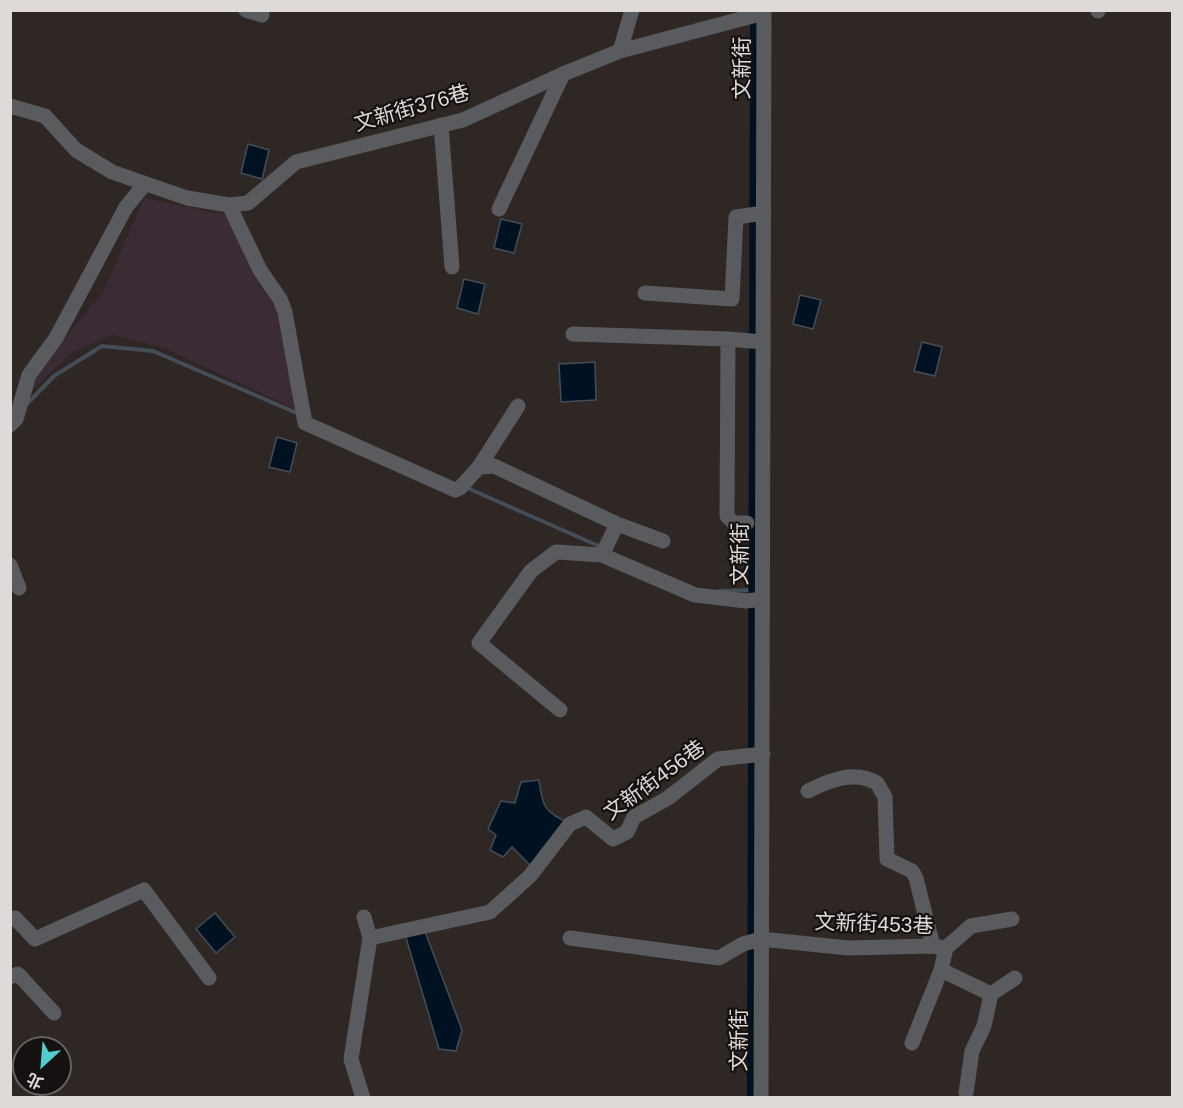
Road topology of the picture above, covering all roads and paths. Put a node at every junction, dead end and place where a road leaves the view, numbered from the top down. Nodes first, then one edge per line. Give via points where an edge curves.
1 (246, 10) edge
2 (632, 10) edge
3 (764, 13) edge
4 (262, 15) dead end
5 (620, 51) junction
6 (563, 74) junction
7 (10, 106) edge
8 (441, 125) junction
9 (144, 185) junction
10 (229, 205) junction
11 (499, 209) dead end
12 (756, 213) junction
13 (452, 267) dead end
14 (645, 293) dead end
15 (573, 334) dead end
16 (728, 339) junction
17 (755, 341) junction
18 (518, 406) dead end
19 (15, 417) edge
20 (479, 467) junction
21 (747, 523) dead end
22 (616, 524) junction
23 (663, 541) dead end
24 (604, 550) junction
25 (10, 565) edge
26 (19, 588) dead end
27 (754, 600) junction
28 (560, 710) dead end
29 (760, 755) junction
30 (808, 791) dead end
31 (364, 917) dead end
32 (10, 918) edge
33 (1012, 920) dead end
34 (370, 938) junction
35 (570, 938) dead end
36 (753, 942) junction
37 (940, 947) junction
38 (941, 970) junction
39 (10, 977) edge
40 (209, 978) dead end
41 (1015, 978) dead end
42 (991, 994) junction
43 (54, 1012) dead end
44 (912, 1043) dead end
45 (966, 1093) dead end
46 (363, 1098) edge
47 (761, 1098) edge

1 - 4 street
2 - 5 street
3 - 5 street, 文新街376巷
3 - 12 street, 文新街
5 - 6 street, 文新街376巷
6 - 8 street, 文新街376巷 via 463,120
6 - 11 street
7 - 9 street, 文新街376巷 via 45,116 76,150 112,172
8 - 10 street, 文新街376巷 via 296,162 248,203
8 - 13 street
9 - 10 street, 文新街376巷
9 - 19 street via 122,215 56,338 29,375
10 - 20 street via 285,312 304,417 455,490
12 - 14 street via 736,217 732,299
12 - 17 street, 文新街
15 - 16 street
16 - 17 street
16 - 21 street via 727,516 734,522
17 - 27 street, 文新街
18 - 20 street
20 - 22 street via 494,466
22 - 23 street
22 - 24 street
24 - 27 street via 695,595
24 - 28 street via 556,552 531,571 479,643
25 - 26 street
27 - 29 street, 文新街
29 - 34 street, 文新街456巷 via 718,759 668,798 634,817 627,832 613,839 586,817 570,824 530,876 490,912
29 - 36 street, 文新街
30 - 37 street via 831,780 857,776 877,783 885,797 887,859 912,871
31 - 34 street
32 - 40 street via 15,918 35,939 144,890
33 - 37 street, 文新街453巷 via 971,926
34 - 46 street via 351,1059
35 - 36 street via 719,958
36 - 37 street, 文新街453巷 via 848,948
36 - 47 street, 文新街
37 - 38 street
38 - 42 street
38 - 44 street
39 - 43 street via 18,974
41 - 42 street
42 - 45 street via 984,1026 972,1051

